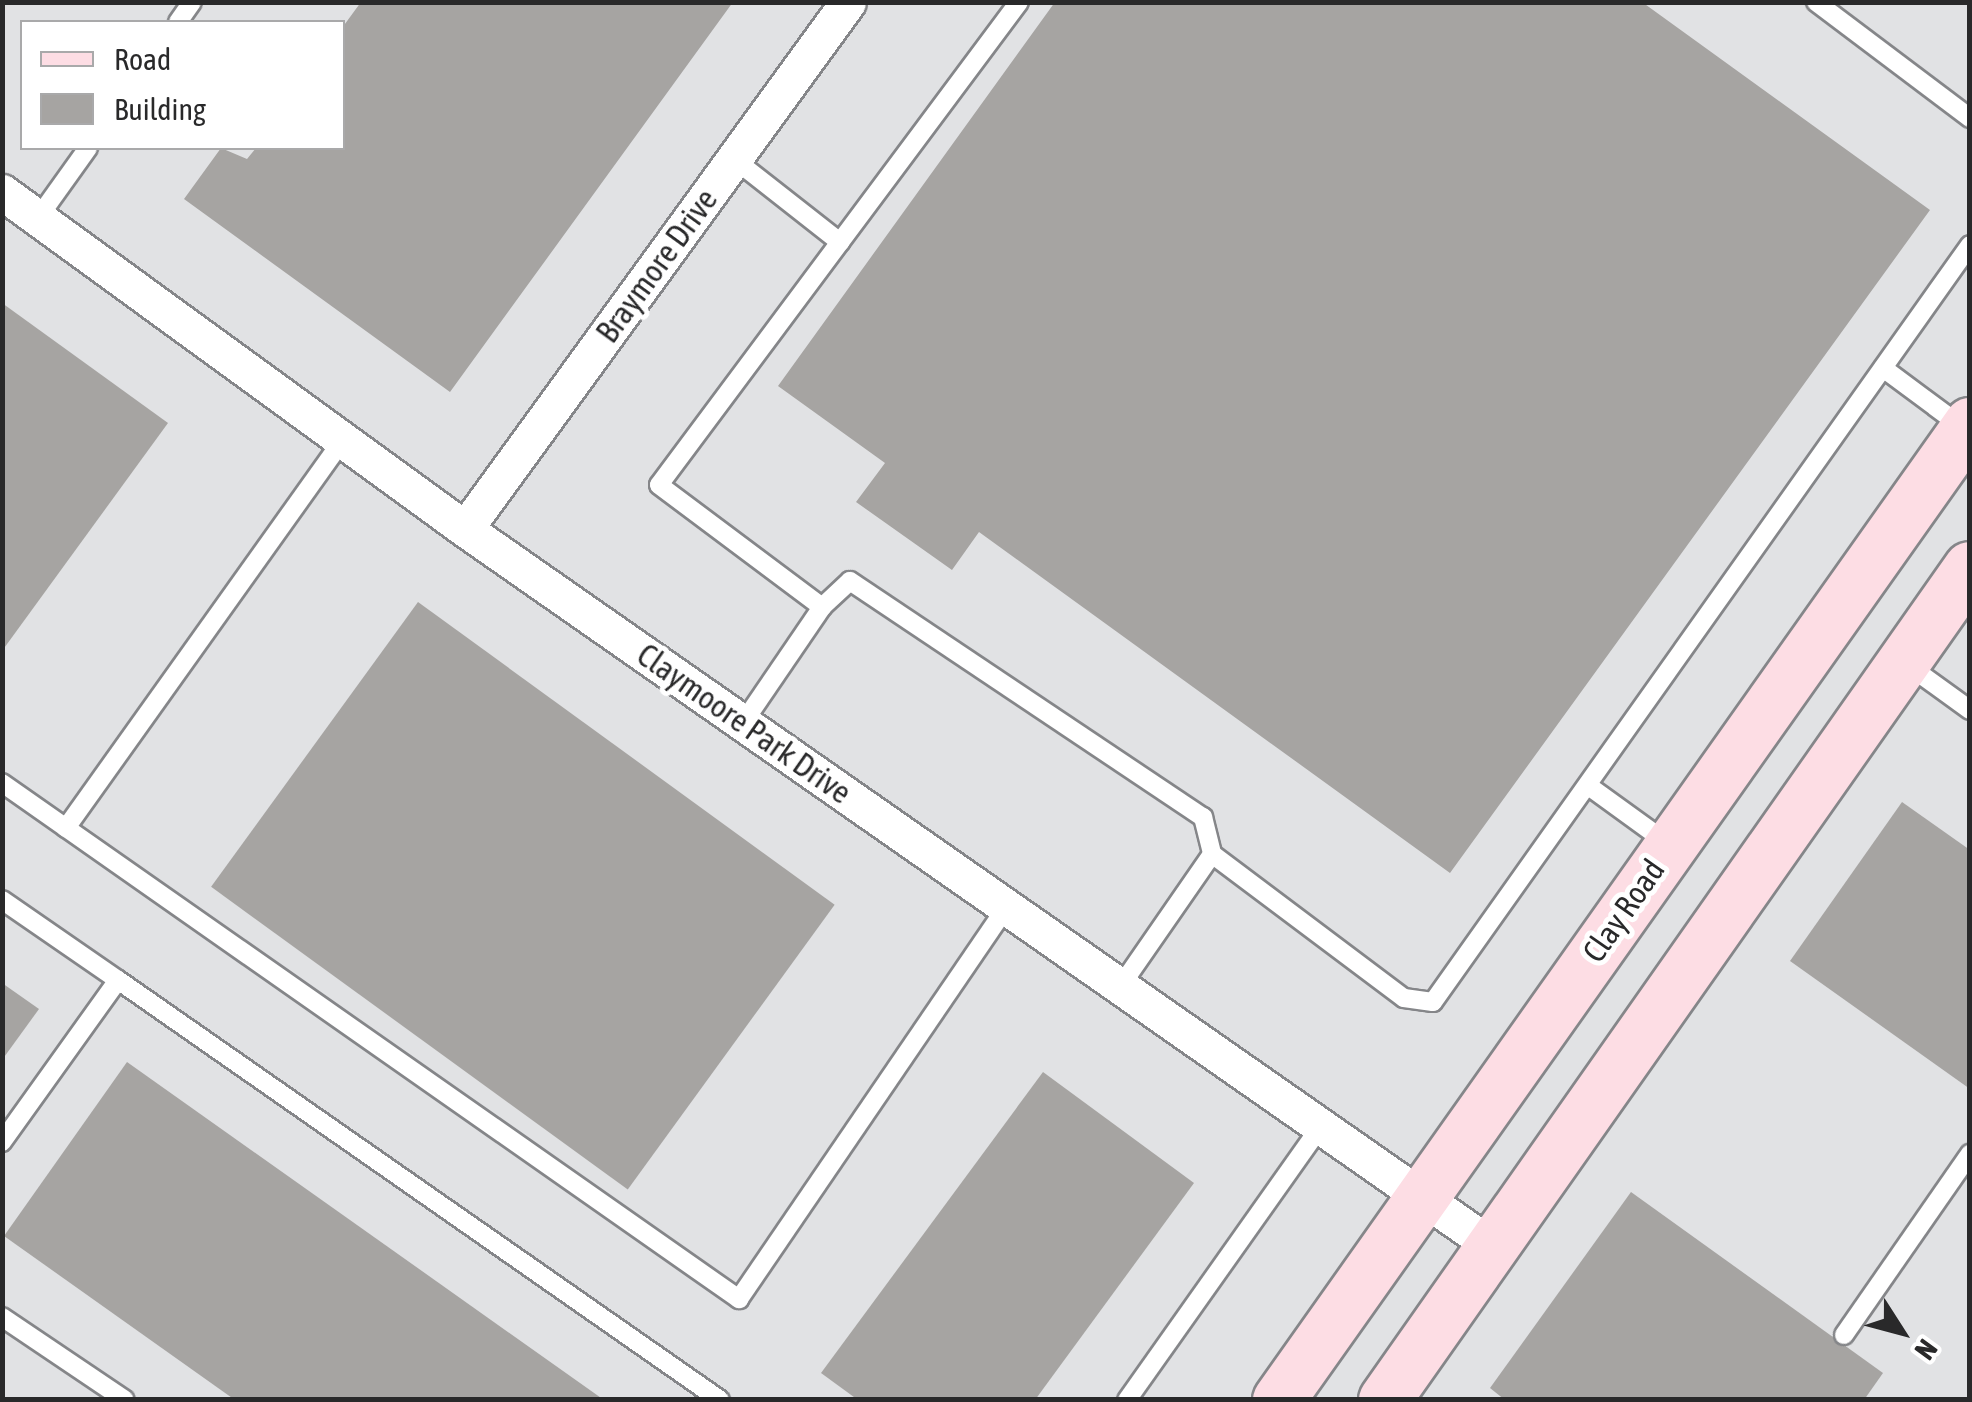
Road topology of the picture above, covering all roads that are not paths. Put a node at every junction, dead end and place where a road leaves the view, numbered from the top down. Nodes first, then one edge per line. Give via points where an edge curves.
1 (848, 2) edge
2 (1019, 2) edge
3 (1816, 2) edge
4 (1970, 118) edge
5 (87, 150) edge
6 (734, 159) junction
7 (2, 192) edge
8 (38, 218) junction
9 (840, 242) junction
10 (1970, 246) edge
11 (1882, 368) junction
12 (1968, 426) edge
13 (344, 440) junction
14 (465, 528) junction
15 (1970, 568) edge
16 (822, 607) junction
17 (1830, 619) junction
18 (1903, 662) junction
19 (1970, 710) edge
20 (743, 723) junction
21 (2, 783) edge
22 (1590, 787) junction
23 (66, 828) junction
24 (1671, 845) junction
25 (1212, 854) junction
26 (2, 900) edge
27 (1006, 908) junction
28 (118, 980) junction
29 (1120, 988) junction
30 (1320, 1127) junction
31 (2, 1142) edge
32 (1970, 1154) edge
33 (1421, 1198) junction
34 (1492, 1246) junction
35 (2, 1318) edge
36 (1844, 1335) dead end
37 (124, 1400) edge
38 (720, 1400) edge
39 (1127, 1400) edge
40 (1279, 1400) edge
41 (1385, 1400) edge

1 - 6 street, Braymore Drive
2 - 9 lane
3 - 4 lane
5 - 8 lane
6 - 9 lane
6 - 14 street, Braymore Drive
7 - 8 street, Claymoore Park Drive
8 - 13 street, Claymoore Park Drive
9 - 16 lane via 660,485
10 - 11 lane
11 - 12 lane
11 - 22 lane
12 - 17 main road, Clay Road
13 - 14 street, Claymoore Park Drive
13 - 23 lane
14 - 20 street, Claymoore Park Drive
15 - 18 main road
16 - 20 lane
16 - 25 lane via 850,581 1203,817
17 - 18 main road
17 - 24 main road, Clay Road
18 - 19 lane
18 - 34 main road
20 - 27 street, Claymoore Park Drive
21 - 23 lane
22 - 24 lane
22 - 25 lane via 1432,1002 1404,998
23 - 27 lane via 739,1300
24 - 33 main road, Clay Road
25 - 29 lane
26 - 28 lane
27 - 29 street, Claymoore Park Drive
28 - 31 lane
28 - 38 lane
29 - 30 street, Claymoore Park Drive
30 - 33 street, Claymoore Park Drive
30 - 39 lane
32 - 36 lane
33 - 34 street, Claymoore Park Drive
33 - 40 main road, Clay Road
34 - 41 main road
35 - 37 lane

